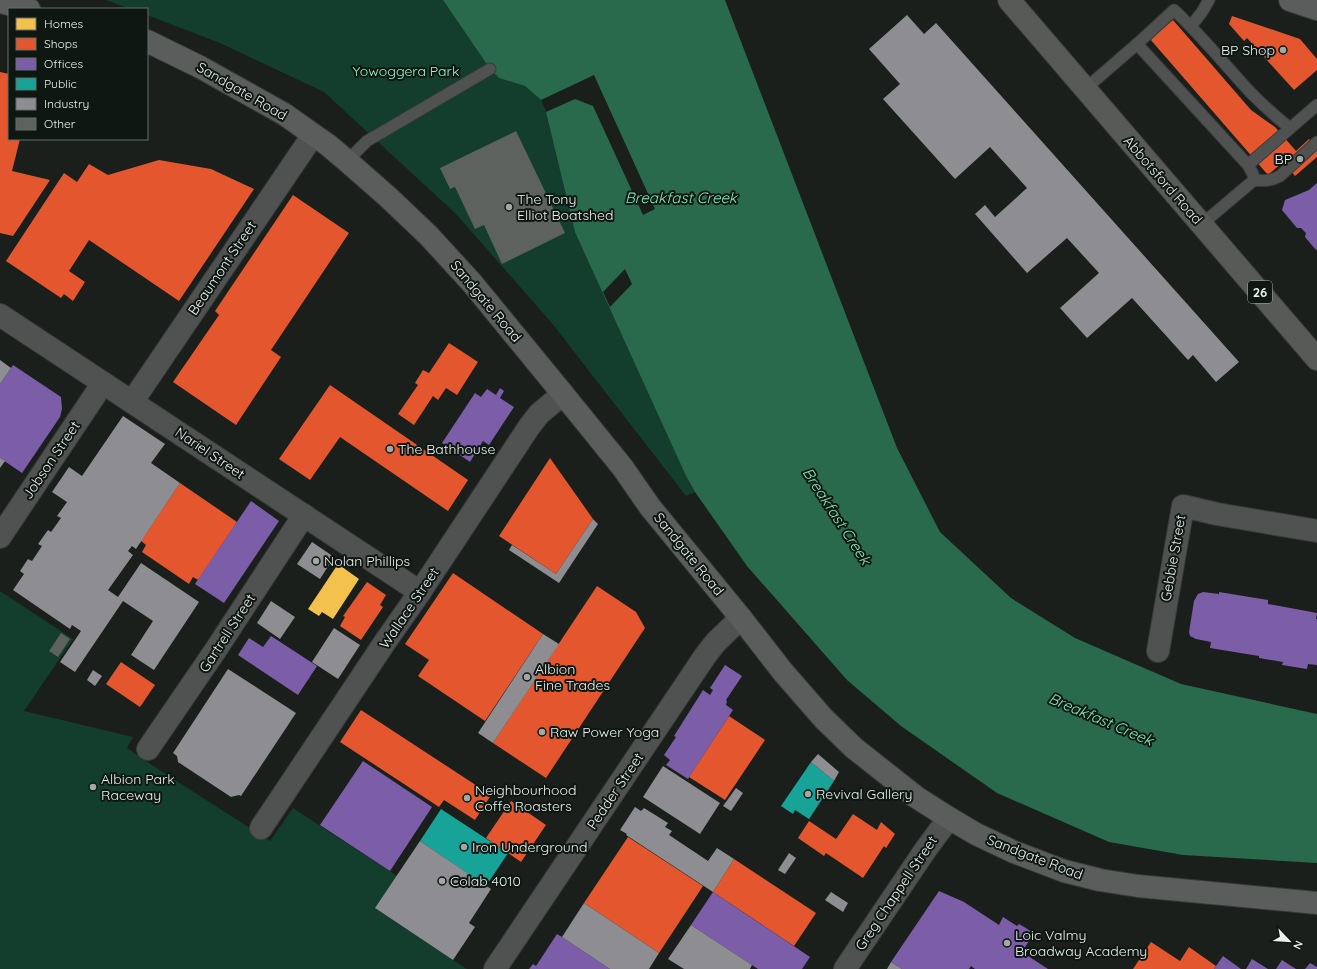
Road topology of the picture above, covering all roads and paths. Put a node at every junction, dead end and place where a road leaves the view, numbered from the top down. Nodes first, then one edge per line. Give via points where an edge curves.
1 (1009, 0) edge
2 (1209, 0) edge
3 (1290, 0) edge
4 (0, 2) edge
5 (25, 8) edge
6 (1317, 9) edge
7 (1191, 26) junction
8 (148, 41) edge
9 (1138, 44) junction
10 (490, 69) dead end
11 (1085, 89) junction
12 (1317, 105) edge
13 (1290, 128) junction
14 (313, 134) junction
15 (1317, 142) edge
16 (347, 161) junction
17 (1248, 165) junction
18 (1254, 180) junction
19 (1202, 224) junction
20 (0, 315) edge
21 (1317, 359) edge
22 (103, 383) junction
23 (563, 394) junction
24 (132, 402) junction
25 (304, 515) junction
26 (1317, 531) edge
27 (0, 537) edge
28 (420, 592) junction
29 (741, 618) junction
30 (1158, 651) dead end
31 (148, 749) dead end
32 (948, 818) junction
33 (262, 828) dead end
34 (1317, 903) edge
35 (495, 969) edge
36 (845, 969) edge

1 - 11 highway, Abbotsford Road / 26
2 - 7 lane
3 - 6 main road
4 - 5 main road
7 - 9 lane via 1174,10
7 - 13 lane via 1251,93
8 - 14 main road, Sandgate Road via 284,114
9 - 11 lane
9 - 17 lane
10 - 16 lane via 367,141
11 - 19 highway, Abbotsford Road / 26
12 - 13 lane
13 - 17 lane
14 - 16 main road, Sandgate Road
14 - 24 street, Beaumont Street
15 - 18 lane via 1274,180
16 - 23 main road, Sandgate Road via 429,236
17 - 18 lane
18 - 19 lane
19 - 21 highway, Abbotsford Road / 26
20 - 22 street, Nariel Street
22 - 24 street, Nariel Street
22 - 27 street, Jobson Street
23 - 28 street, Wallace Street via 539,414 529,427
23 - 29 main road, Sandgate Road via 624,468 650,507
24 - 25 street, Nariel Street
25 - 28 street, Nariel Street
25 - 31 street, Gartrell Street
26 - 30 street, Gebbie Street via 1183,506
28 - 33 street, Wallace Street
29 - 32 main road, Sandgate Road via 783,672 824,719 854,748 916,797
29 - 35 street, Pedder Street via 705,656
32 - 34 main road, Sandgate Road via 1014,852 1064,871 1100,880
32 - 36 street, Greg Chappell Street

